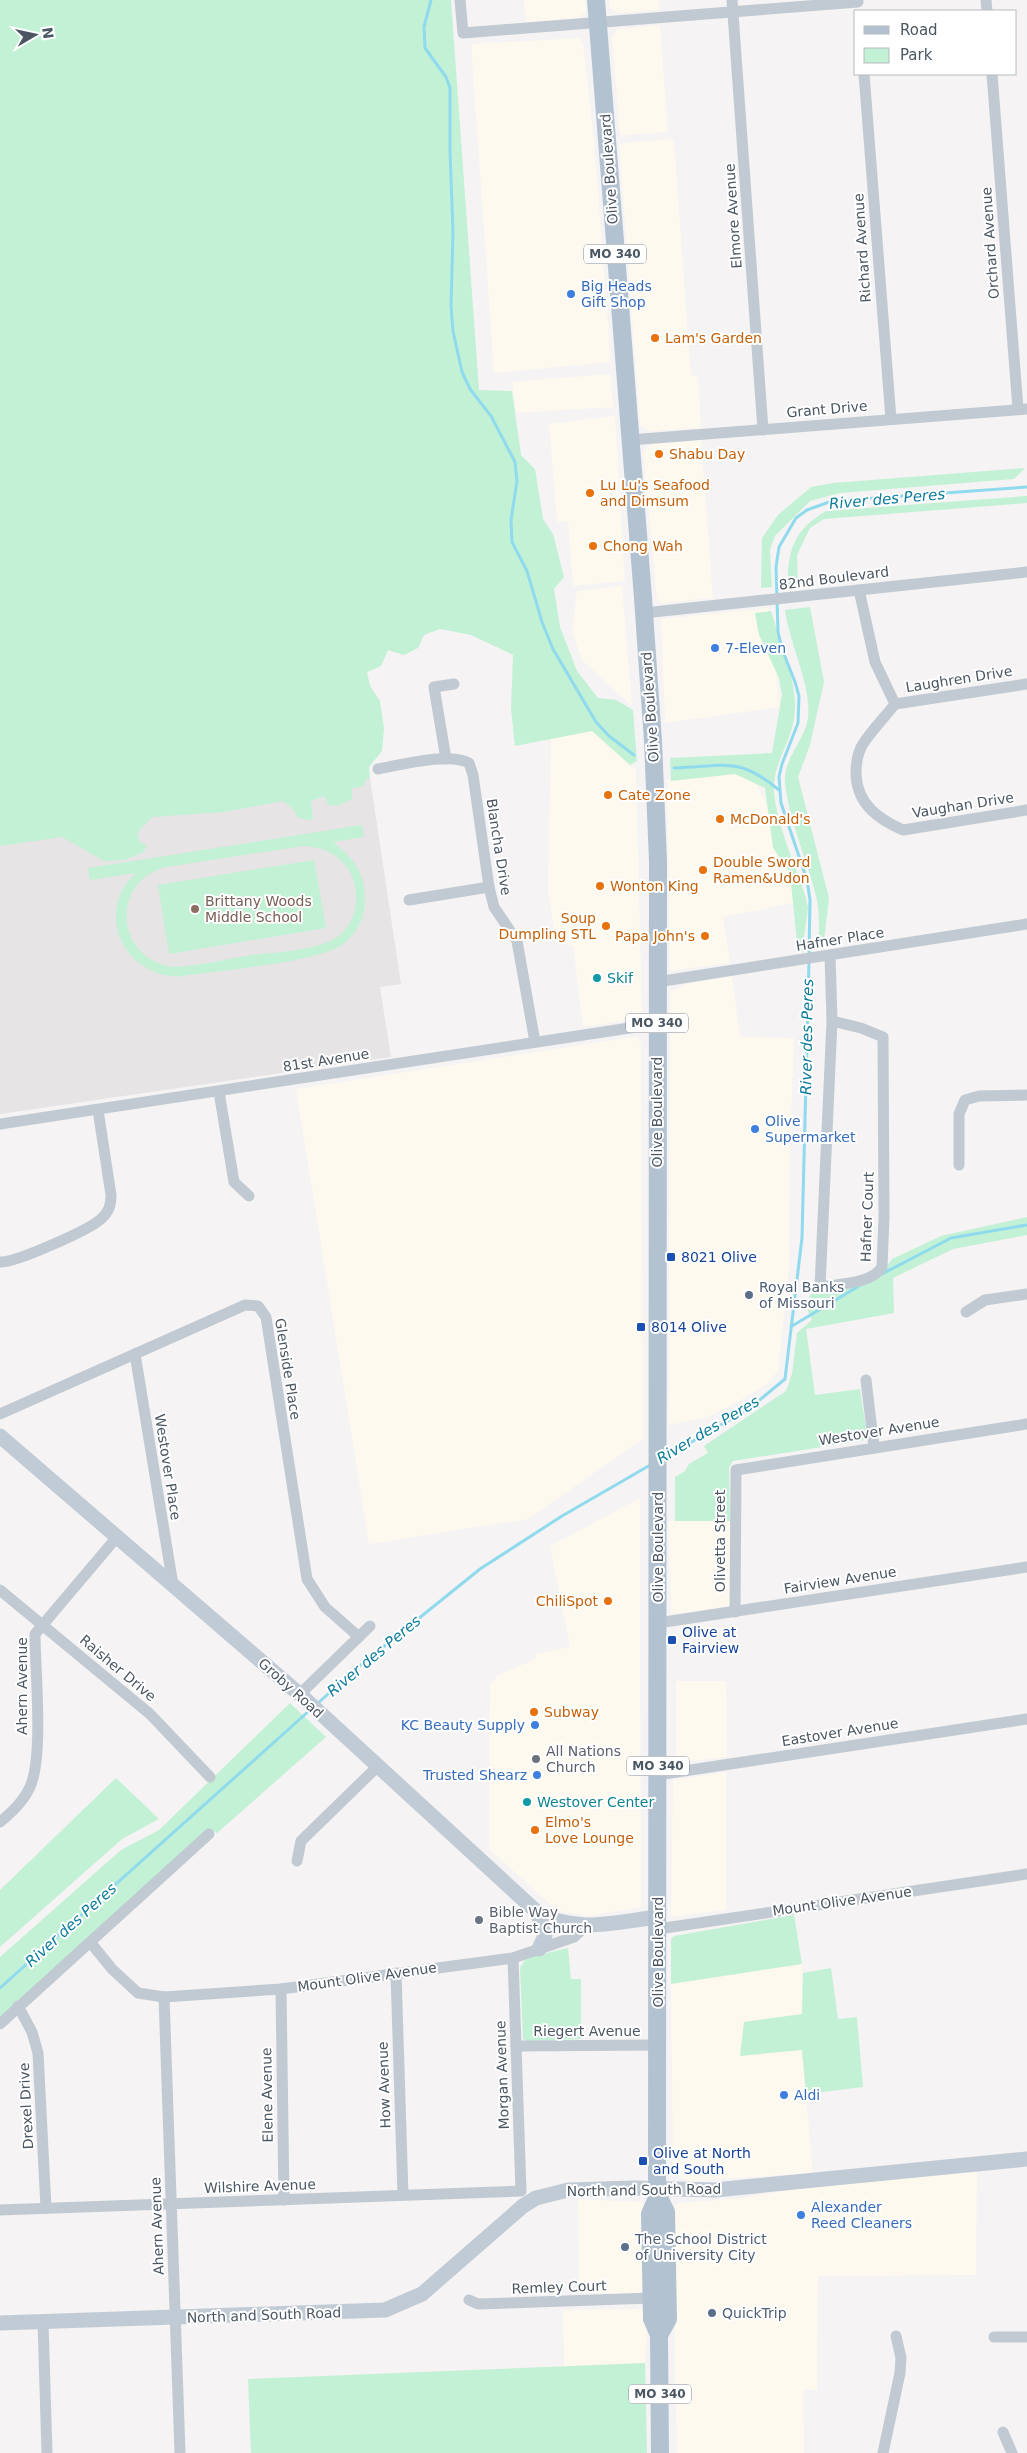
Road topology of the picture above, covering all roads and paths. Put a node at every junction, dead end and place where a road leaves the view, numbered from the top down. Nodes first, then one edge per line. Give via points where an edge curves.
1 (460, 0) edge
2 (596, 0) edge
3 (732, 0) edge
4 (858, 4) edge
5 (732, 13) junction
6 (598, 24) junction
7 (864, 75) edge
8 (992, 75) edge
9 (1022, 409) edge
10 (891, 419) junction
11 (763, 430) junction
12 (630, 440) junction
13 (1027, 572) edge
14 (860, 590) junction
15 (644, 613) junction
16 (454, 684) dead end
17 (1027, 684) edge
18 (895, 704) junction
19 (446, 759) junction
20 (378, 769) dead end
21 (1027, 810) edge
22 (489, 887) junction
23 (409, 900) dead end
24 (1027, 924) edge
25 (827, 956) junction
26 (657, 982) junction
27 (832, 1021) junction
28 (657, 1026) junction
29 (535, 1042) junction
30 (219, 1092) junction
31 (1027, 1095) edge
32 (98, 1110) junction
33 (0, 1124) edge
34 (959, 1165) dead end
35 (248, 1196) dead end
36 (0, 1262) edge
37 (1027, 1294) edge
38 (966, 1312) dead end
39 (135, 1354) junction
40 (866, 1380) dead end
41 (0, 1414) edge
42 (1027, 1424) edge
43 (0, 1436) edge
44 (874, 1447) junction
45 (736, 1470) joint
46 (117, 1537) junction
47 (1027, 1567) edge
48 (173, 1584) junction
49 (0, 1590) edge
50 (735, 1612) junction
51 (658, 1623) junction
52 (41, 1624) junction
53 (370, 1626) dead end
54 (359, 1637) junction
55 (302, 1696) junction
56 (1027, 1719) edge
57 (377, 1767) junction
58 (658, 1775) junction
59 (210, 1777) dead end
60 (0, 1822) edge
61 (209, 1834) dead end
62 (297, 1861) dead end
63 (1027, 1874) edge
64 (536, 1912) junction
65 (658, 1923) junction
66 (586, 1926) junction
67 (91, 1943) junction
68 (539, 1949) junction
69 (513, 1958) junction
70 (396, 1973) junction
71 (281, 1989) junction
72 (164, 1997) junction
73 (18, 2006) junction
74 (0, 2024) edge
75 (658, 2045) junction
76 (516, 2046) junction
77 (1027, 2160) edge
78 (521, 2191) joint
79 (657, 2192) junction
80 (403, 2196) junction
81 (284, 2200) junction
82 (171, 2204) junction
83 (46, 2208) junction
84 (0, 2210) edge
85 (651, 2298) junction
86 (469, 2300) dead end
87 (176, 2318) junction
88 (43, 2322) junction
89 (0, 2324) edge
90 (659, 2335) junction
91 (896, 2336) dead end
92 (994, 2337) dead end
93 (1027, 2337) edge
94 (1003, 2432) dead end
95 (47, 2453) edge
96 (180, 2453) edge
97 (660, 2453) edge
98 (883, 2453) edge
99 (1012, 2453) edge

1 - 6 street via 463,33
2 - 6 main road, Olive Boulevard / MO 340
3 - 5 street, Elmore Avenue
4 - 5 street
5 - 6 street
5 - 11 street, Elmore Avenue
6 - 12 main road, Olive Boulevard / MO 340
7 - 10 street, Richard Avenue
8 - 9 street, Orchard Avenue
9 - 10 street, Grant Drive
10 - 11 street, Grant Drive
11 - 12 street, Grant Drive
12 - 15 main road, Olive Boulevard / MO 340
13 - 14 street, 82nd Boulevard
14 - 15 street, 82nd Boulevard
14 - 18 street via 875,662
15 - 26 main road, Olive Boulevard / MO 340 via 658,852
16 - 19 street via 434,687
17 - 18 street, Laughren Drive
18 - 21 street, Vaughan Drive via 863,743 856,766 856,782 868,808 903,830
19 - 20 street
19 - 22 street, Blancha Drive via 461,758 469,763
22 - 23 street
22 - 29 street, Blancha Drive via 494,907 518,942
24 - 25 street, Hafner Place
25 - 26 street, Hafner Place
25 - 27 street, Hafner Court
26 - 28 main road, Olive Boulevard / MO 340
27 - 27 street, Hafner Court via 883,1037 882,1267 879,1273 867,1279 820,1287
28 - 29 street, 81st Avenue
28 - 51 main road, Olive Boulevard / MO 340
29 - 30 street, 81st Avenue
30 - 32 street, 81st Avenue
30 - 35 street via 234,1182
31 - 34 street via 961,1096
32 - 33 street, 81st Avenue
32 - 36 street via 111,1204 108,1211 95,1224 15,1260
37 - 38 street via 986,1300
39 - 41 street, Glenside Place
39 - 48 street, Westover Place
39 - 54 street, Glenside Place via 245,1305 261,1301 307,1579 325,1607
40 - 44 street
42 - 44 street, Westover Avenue
43 - 46 street, Groby Road
44 - 45 street, Westover Avenue
45 - 50 street, Olivetta Street
46 - 48 street, Groby Road
46 - 52 street, Ahern Avenue
47 - 50 street, Fairview Avenue
48 - 55 street, Groby Road
49 - 52 street, Raisher Drive
50 - 51 street, Fairview Avenue
51 - 58 main road, Olive Boulevard / MO 340
52 - 59 street, Raisher Drive via 150,1714
52 - 60 street, Ahern Avenue via 34,1634 35,1772 21,1802
53 - 54 street
54 - 55 street
55 - 57 street, Groby Road
56 - 58 street, Eastover Avenue
57 - 62 street via 301,1841
57 - 64 street, Groby Road
58 - 65 main road, Olive Boulevard / MO 340
61 - 67 street
63 - 65 street, Mount Olive Avenue
64 - 66 street, Groby Road via 570,1926
64 - 68 street via 545,1936
65 - 66 street, Mount Olive Avenue
65 - 75 main road, Olive Boulevard / MO 340
66 - 68 street, Mount Olive Avenue via 574,1937
67 - 72 street, Mount Olive Avenue via 112,1969 138,1993
67 - 73 street
68 - 69 street, Mount Olive Avenue
69 - 70 street, Mount Olive Avenue
69 - 76 street, Morgan Avenue
70 - 71 street, Mount Olive Avenue
70 - 80 street, How Avenue
71 - 72 street, Mount Olive Avenue
71 - 81 street, Elene Avenue
72 - 82 street, Ahern Avenue
73 - 74 street
73 - 83 street, Drexel Drive via 32,2032 38,2053
75 - 76 street, Riegert Avenue
75 - 79 main road, Olive Boulevard / MO 340
76 - 78 street, Morgan Avenue
77 - 79 street, North and South Road via 715,2190
78 - 80 street, Wilshire Avenue
79 - 85 main road, Olive Boulevard / MO 340 via 650,2210
79 - 87 street, North and South Road via 568,2190 536,2198 508,2217 422,2294 385,2310
79 - 90 main road, Olive Boulevard / MO 340 via 666,2212 668,2319
80 - 81 street, Wilshire Avenue
81 - 82 street, Wilshire Avenue
82 - 83 street, Wilshire Avenue
82 - 87 street, Ahern Avenue
83 - 84 street, Wilshire Avenue
85 - 86 street, Remley Court via 478,2304
85 - 90 main road, Olive Boulevard / MO 340 via 652,2319
87 - 88 street, North and South Road
87 - 96 street, Ahern Avenue
88 - 89 street, North and South Road
88 - 95 street
90 - 97 main road, Olive Boulevard / MO 340
91 - 98 street via 901,2358 900,2373
92 - 93 street
94 - 99 street

